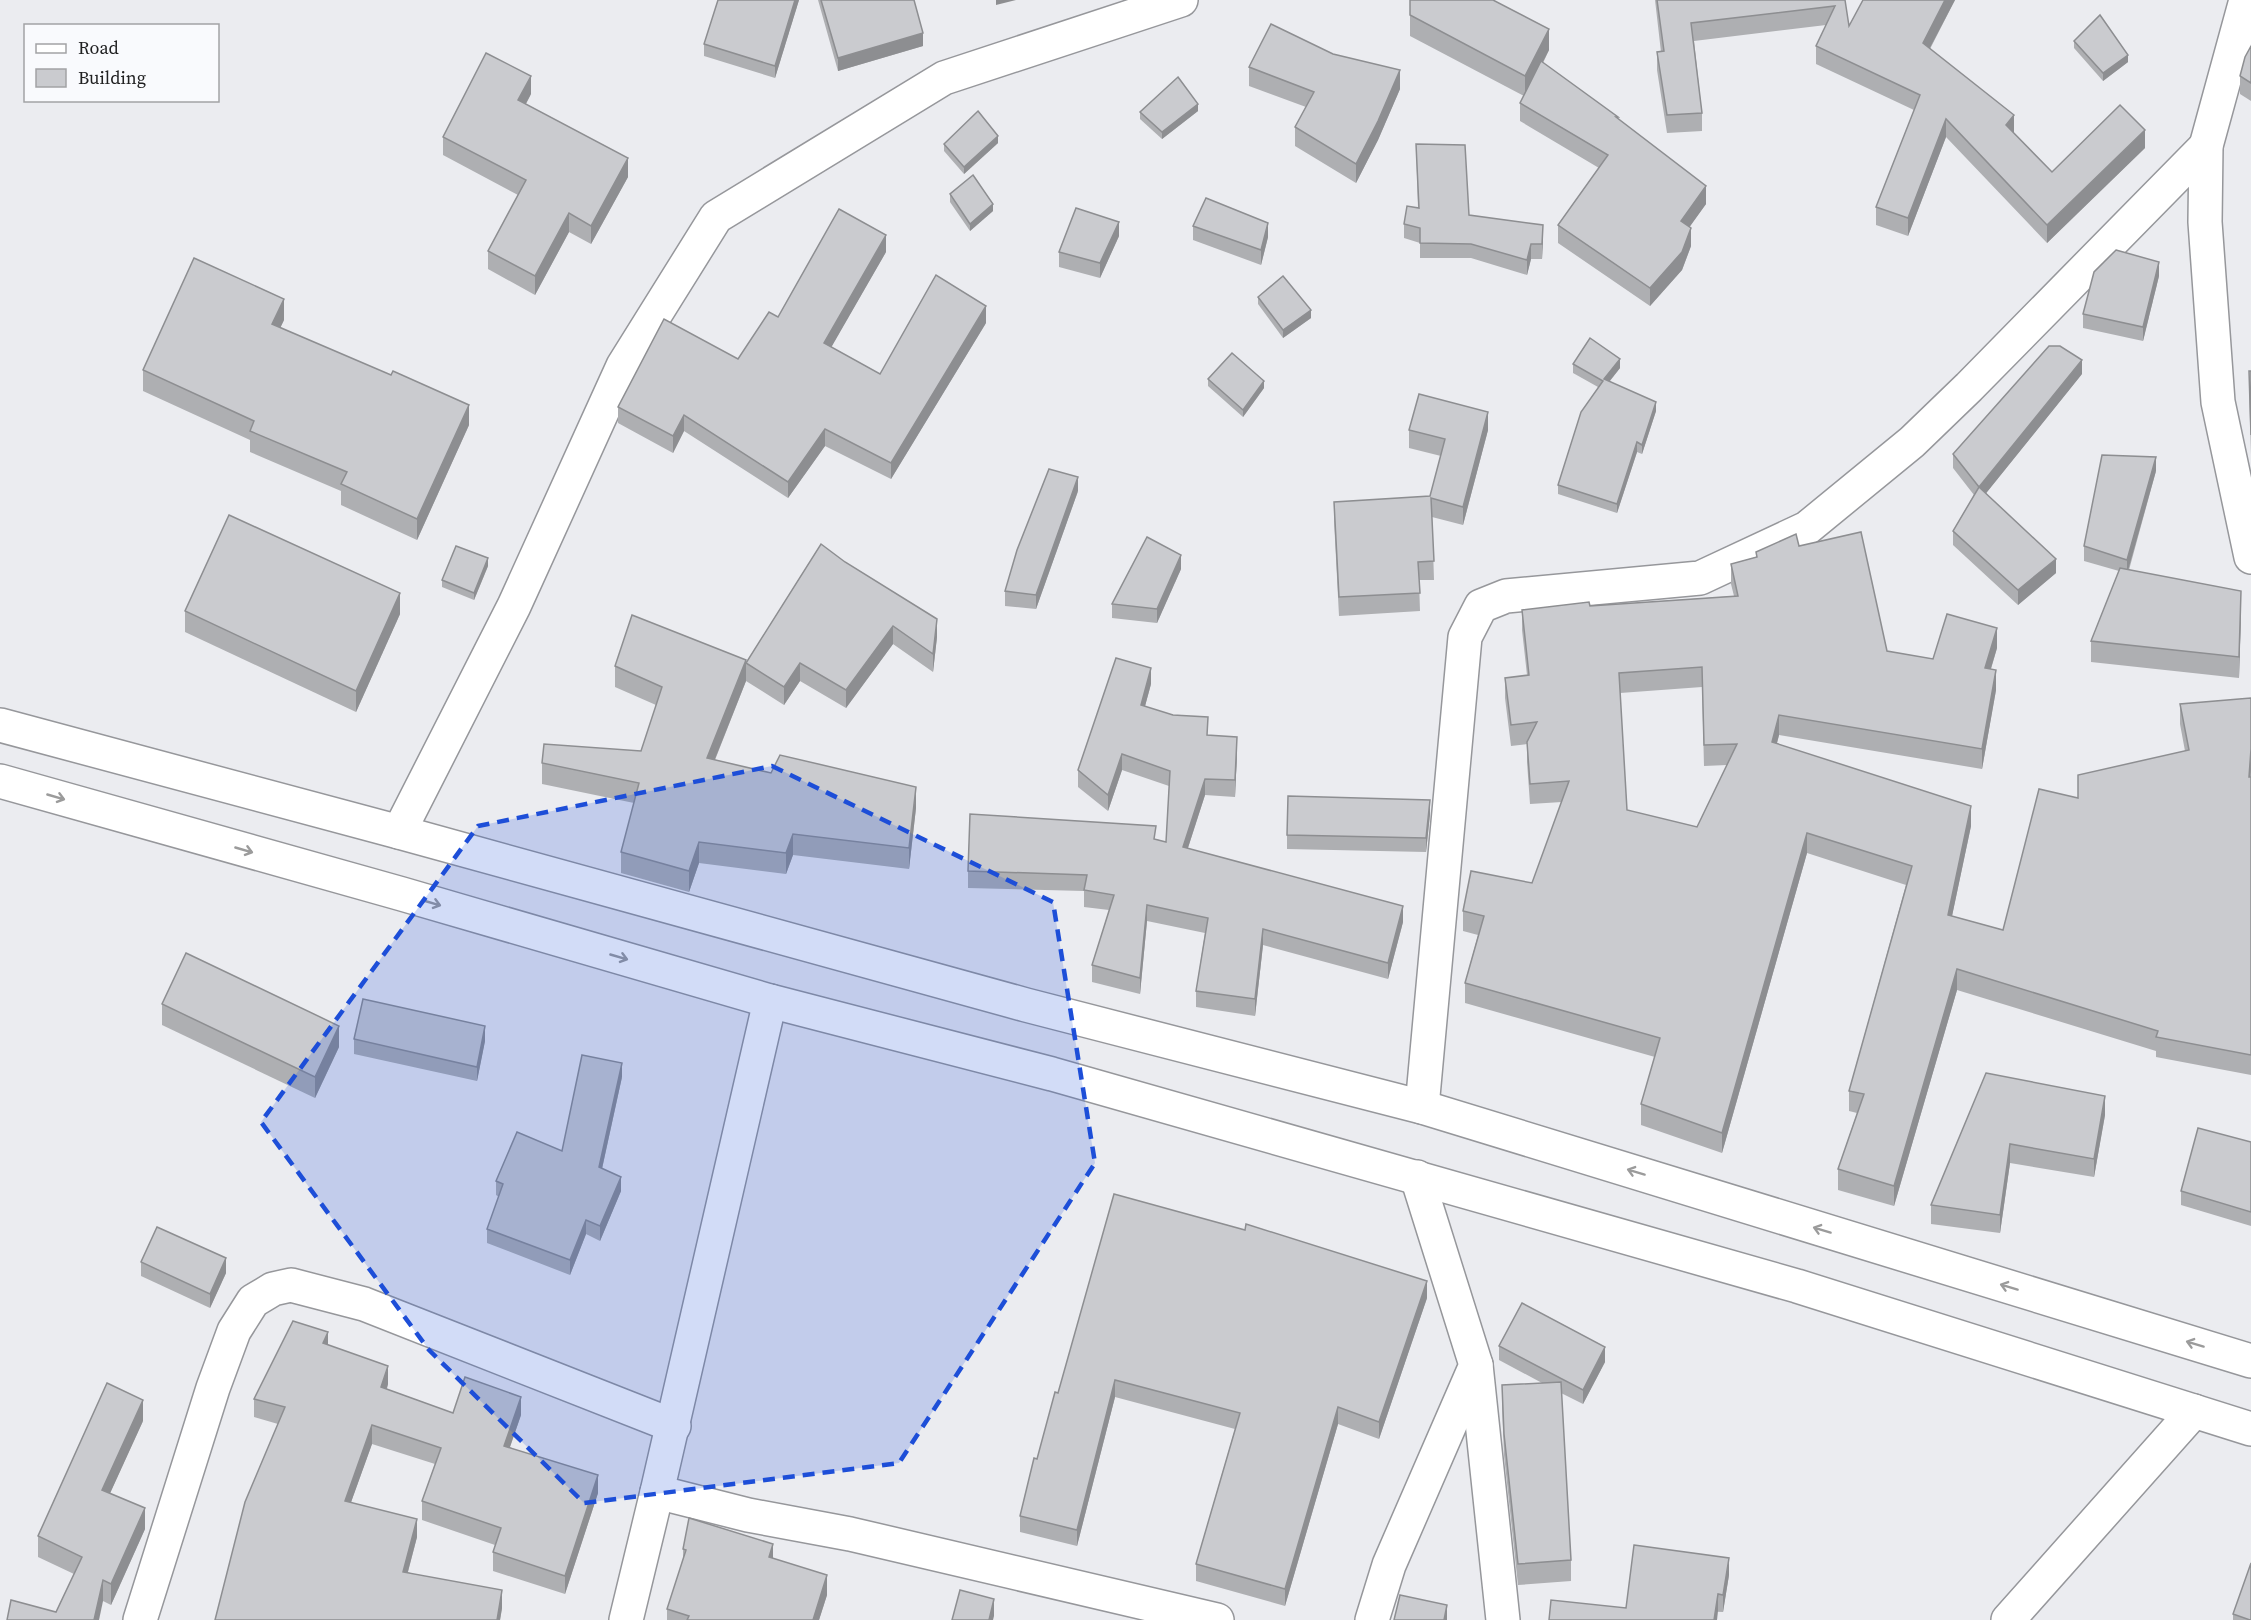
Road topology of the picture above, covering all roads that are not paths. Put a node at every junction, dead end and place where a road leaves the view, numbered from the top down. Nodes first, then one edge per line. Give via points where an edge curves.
1 (1181, 0) edge
2 (2246, 0) edge
3 (2206, 146) junction
4 (2251, 557) edge
5 (0, 725) edge
6 (0, 781) edge
7 (399, 832) junction
8 (770, 1001) junction
9 (1422, 1107) junction
10 (1417, 1177) junction
11 (2251, 1361) edge
12 (1476, 1365) junction
13 (2194, 1411) junction
14 (674, 1426) junction
15 (2251, 1429) edge
16 (657, 1492) junction
17 (140, 1620) edge
18 (626, 1620) edge
19 (1217, 1620) edge
20 (1372, 1620) edge
21 (1503, 1620) edge
22 (2008, 1620) edge

1 - 7 street via 944,78 716,218 623,366 514,606
2 - 3 street
3 - 4 street via 2205,222 2218,402
3 - 9 street via 1912,442 1807,528 1700,578 1506,596 1481,606 1466,637
5 - 7 street
6 -> 8 street
7 - 9 street via 1026,1005
8 - 10 street via 1052,1074
8 - 14 street
11 -> 9 street
10 - 12 street
10 - 13 street via 1797,1286
12 - 20 street via 1389,1565
12 - 21 street
13 - 15 street
13 - 22 street
14 - 16 street
14 - 17 street via 364,1304 291,1285 273,1289 253,1301 234,1331
16 - 18 street
16 - 19 street

